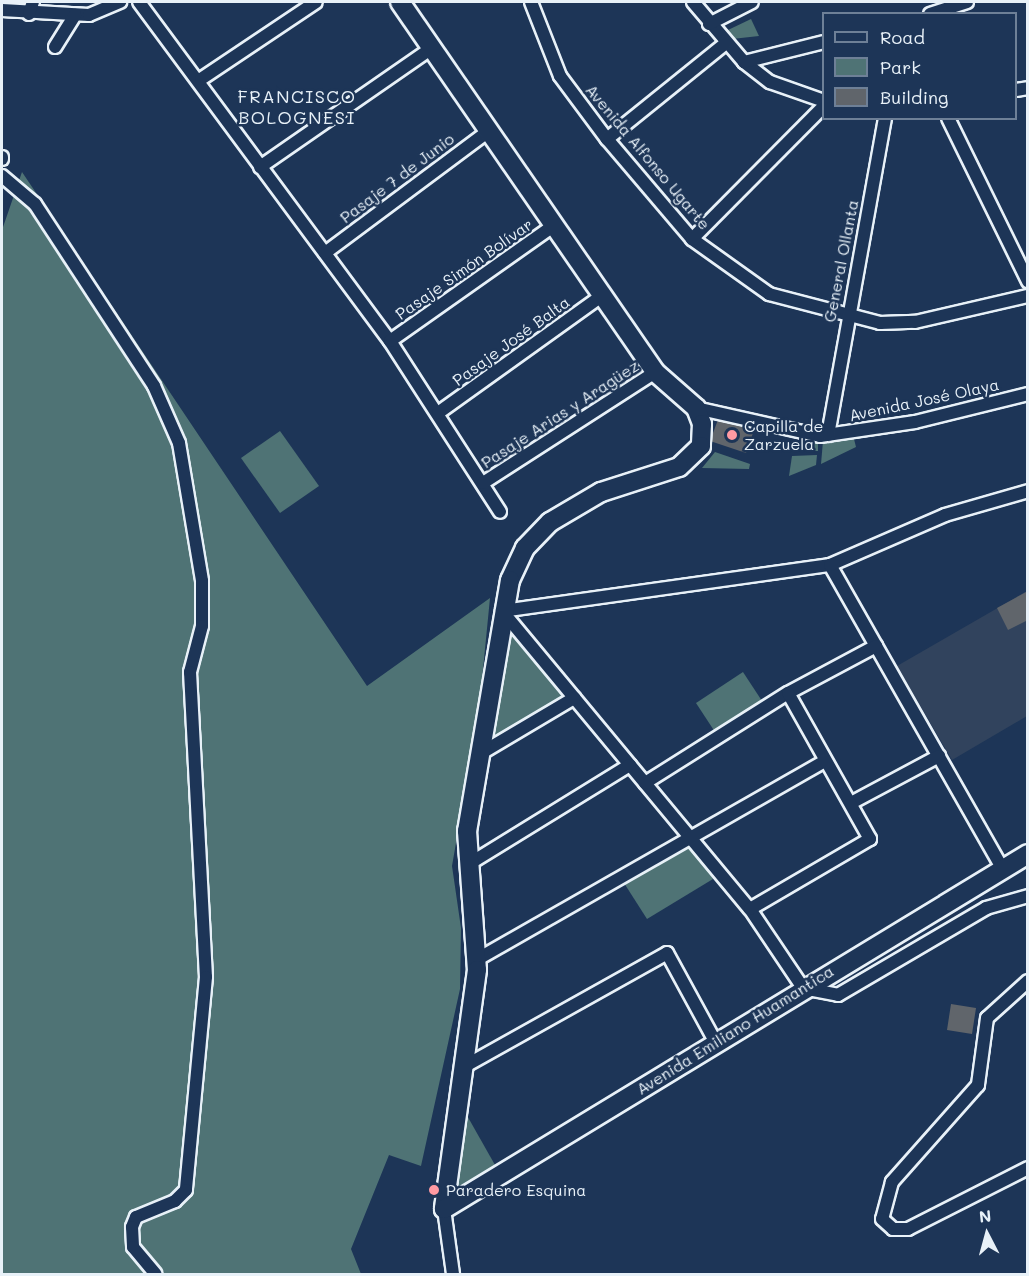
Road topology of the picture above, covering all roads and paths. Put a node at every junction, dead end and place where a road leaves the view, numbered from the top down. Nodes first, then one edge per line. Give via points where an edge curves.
1 (120, 2) edge
2 (139, 2) edge
3 (316, 2) edge
4 (400, 2) edge
5 (531, 2) edge
6 (693, 2) edge
7 (752, 2) edge
8 (967, 2) edge
9 (31, 8) edge
10 (2, 10) edge
11 (936, 12) edge
12 (75, 15) junction
13 (710, 24) junction
14 (822, 42) edge
15 (726, 43) junction
16 (55, 47) dead end
17 (432, 48) junction
18 (744, 62) junction
19 (201, 79) junction
20 (822, 100) edge
21 (822, 108) edge
22 (885, 120) edge
23 (949, 120) edge
24 (490, 130) junction
25 (607, 139) junction
26 (260, 167) junction
27 (2, 176) edge
28 (556, 224) junction
29 (692, 239) junction
30 (324, 253) junction
31 (1028, 281) edge
32 (603, 295) junction
33 (1028, 296) edge
34 (847, 318) junction
35 (390, 341) junction
36 (656, 372) junction
37 (1028, 394) edge
38 (696, 408) junction
39 (438, 413) junction
40 (828, 435) junction
41 (483, 483) junction
42 (1028, 491) edge
43 (500, 512) dead end
44 (830, 565) junction
45 (502, 611) junction
46 (876, 646) junction
47 (788, 693) junction
48 (574, 698) junction
49 (478, 755) junction
50 (939, 756) junction
51 (825, 761) junction
52 (630, 765) junction
53 (645, 783) junction
54 (851, 803) junction
55 (693, 841) junction
56 (1028, 854) edge
57 (469, 864) junction
58 (1002, 868) junction
59 (1028, 896) edge
60 (750, 909) junction
61 (476, 960) junction
62 (1028, 981) edge
63 (803, 988) junction
64 (715, 1041) junction
65 (467, 1065) junction
66 (1028, 1168) edge
67 (444, 1209) junction
68 (446, 1241) junction
69 (156, 1275) edge
70 (453, 1275) edge
71 (462, 1275) edge

1 - 12 street via 89,15
2 - 19 street
3 - 19 street
4 - 17 street
5 - 25 street, Avenida Alfonso Ugarte via 560,76
6 - 13 street
7 - 13 street
8 - 11 street
9 - 10 street
9 - 12 street
12 - 16 street
13 - 15 street
14 - 18 street
15 - 18 street
15 - 25 street
17 - 24 street
17 - 26 street
18 - 20 street via 771,82
19 - 26 street
21 - 29 street
22 - 34 street, General Ollanta
23 - 31 street
24 - 28 street
24 - 30 street, Pasaje 7 de Junio
25 - 29 street, Avenida Alfonso Ugarte
26 - 30 street
27 - 69 street via 35,204 154,386 179,443 202,581 202,626 190,672 206,977 186,1190 175,1201 136,1217 132,1227 133,1247
28 - 32 street
28 - 35 street, Pasaje Simón Bolívar
29 - 34 street, Avenida Alfonso Ugarte via 769,294
30 - 35 street
32 - 36 street
32 - 39 street, Pasaje José Balta
33 - 34 street, Avenida Alfonso Ugarte via 915,322
34 - 40 street, General Ollanta
35 - 39 street
36 - 38 street
36 - 41 street, Pasaje Arias y Aragüez
37 - 40 street, Avenida José Olaya via 915,422
38 - 40 street, Avenida José Olaya via 794,434
38 - 45 street via 701,446 687,462 601,492 550,522 517,561
39 - 41 street
41 - 43 street
42 - 44 street via 945,515
44 - 45 street
44 - 46 street
45 - 48 street
45 - 49 street via 489,717
46 - 47 street
46 - 50 street
47 - 51 street
47 - 53 street
48 - 49 street
48 - 52 street
49 - 57 street via 466,831
50 - 54 street
50 - 58 street
51 - 54 street
51 - 55 street
52 - 53 street
52 - 57 street
53 - 55 street
54 - 60 street via 870,839
55 - 60 street
55 - 61 street
56 - 58 street, Avenida Emiliano Huamantica
57 - 61 street
58 - 63 street, Avenida Emiliano Huamantica
59 - 63 street via 986,908 838,994
60 - 63 street
61 - 65 street
62 - 66 street via 987,1018 978,1085 892,1182 882,1219 893,1229 908,1229
63 - 64 street, Avenida Emiliano Huamantica
64 - 65 street via 667,953
64 - 67 street, Avenida Emiliano Huamantica
65 - 67 street
67 - 68 street
68 - 70 street
68 - 71 street

